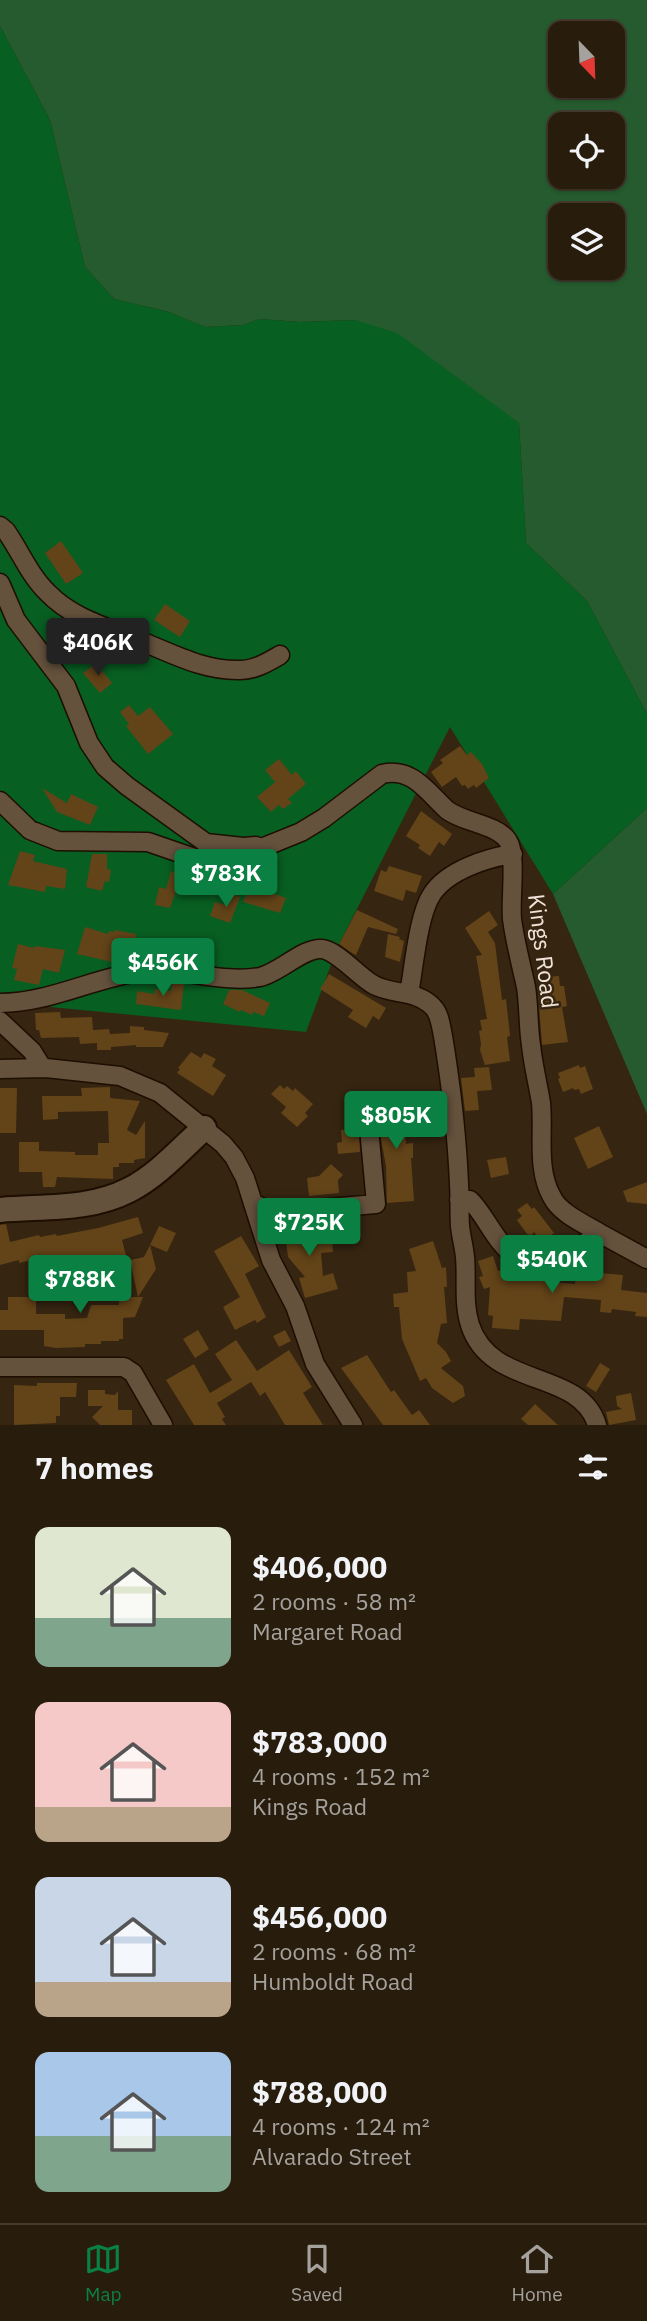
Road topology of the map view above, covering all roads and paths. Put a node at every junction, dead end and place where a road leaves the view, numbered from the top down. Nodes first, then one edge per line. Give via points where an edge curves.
1 (0, 526) edge
2 (0, 583) edge
3 (280, 655) dead end
4 (0, 801) edge
5 (277, 844) junction
6 (513, 854) junction
7 (409, 994) junction
8 (0, 1003) edge
9 (0, 1021) edge
10 (42, 1068) junction
11 (0, 1069) edge
12 (371, 1110) dead end
13 (204, 1128) junction
14 (459, 1200) junction
15 (253, 1203) junction
16 (0, 1210) edge
17 (280, 1213) junction
18 (603, 1235) junction
19 (264, 1237) junction
20 (647, 1259) edge
21 (0, 1367) edge
22 (163, 1425) edge
23 (353, 1425) edge
24 (597, 1425) edge

1 - 3 street via 48,594 91,622 215,667 243,671
2 - 5 street via 16,620 66,686 89,743 105,767 206,843
4 - 5 street via 30,830 58,841 148,842 209,863
5 - 6 street via 393,771 421,783 464,820 498,832
6 - 7 street via 468,868 432,894
6 - 18 street, Kings Road via 512,918 526,989 547,1183 552,1199 566,1212
7 - 8 street via 376,986 321,949 261,976 147,971 35,1000
7 - 14 street via 433,1007 440,1024 453,1106
9 - 10 street via 32,1051
10 - 11 street
10 - 13 street via 111,1074 140,1083
12 - 17 street via 376,1204
13 - 15 street via 234,1157
13 - 16 street via 147,1179 119,1195 71,1206
14 - 18 street via 470,1200 504,1246 525,1259 547,1258
14 - 24 street via 465,1300 475,1336 500,1364 575,1396 593,1413
15 - 17 street
15 - 19 street
17 - 19 street via 269,1223
18 - 20 street, Kings Road
19 - 23 street via 315,1364
21 - 22 street via 128,1368

